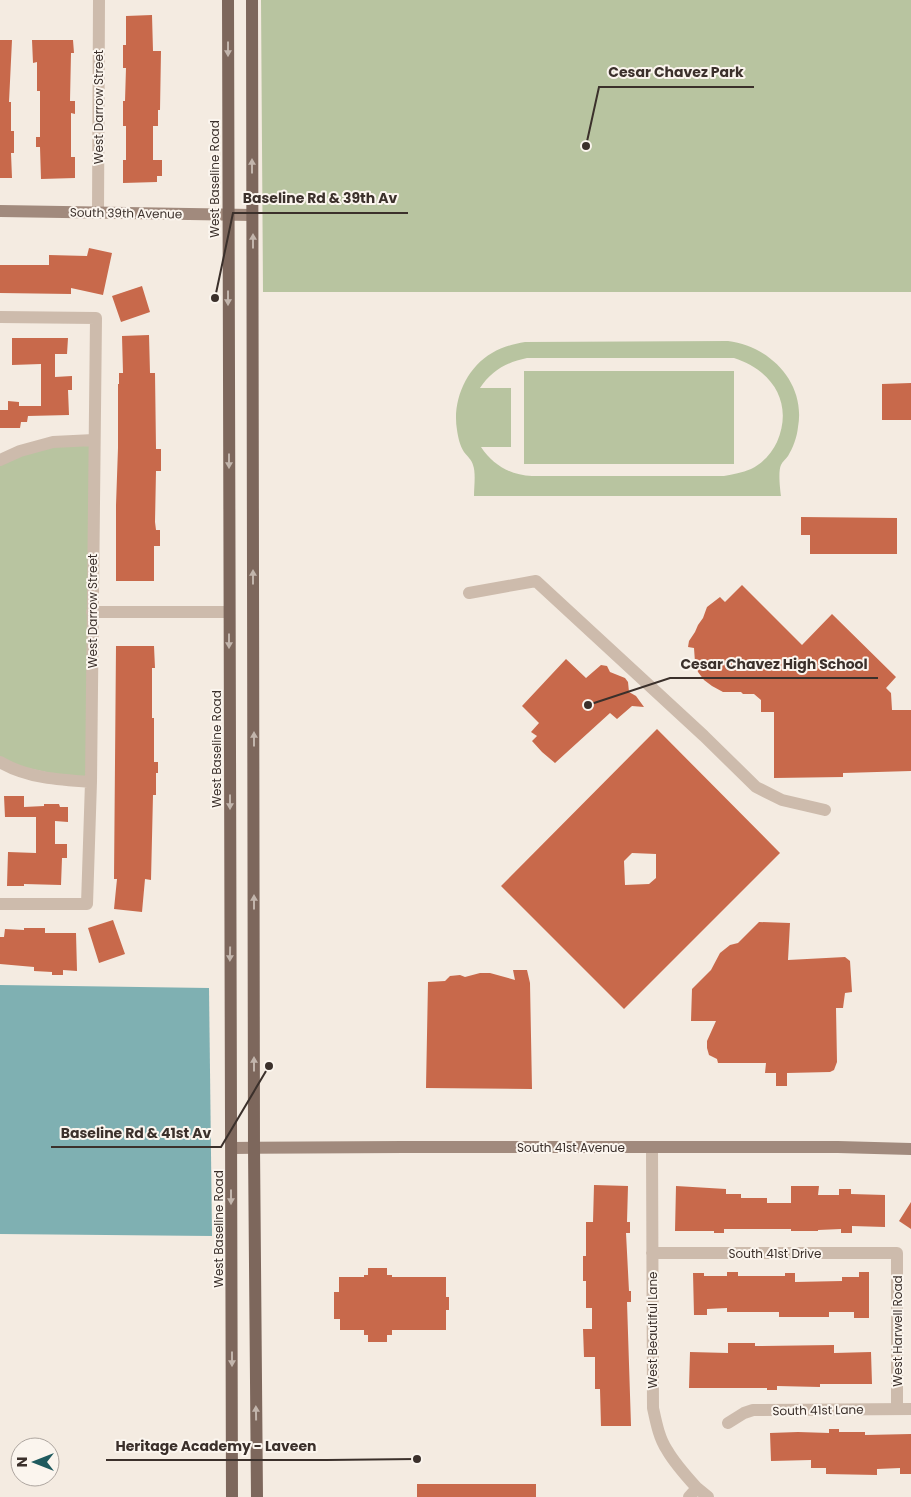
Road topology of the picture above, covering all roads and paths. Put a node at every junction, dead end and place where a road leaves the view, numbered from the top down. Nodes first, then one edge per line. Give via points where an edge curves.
1 (99, 0) edge
2 (228, 0) edge
3 (252, 0) edge
4 (0, 211) edge
5 (98, 213) junction
6 (228, 214) junction
7 (252, 215) junction
8 (0, 317) edge
9 (94, 440) junction
10 (0, 460) edge
11 (469, 593) dead end
12 (92, 612) junction
13 (229, 612) junction
14 (0, 762) edge
15 (91, 782) junction
16 (825, 810) dead end
17 (0, 904) edge
18 (652, 1147) junction
19 (232, 1148) junction
20 (254, 1148) junction
21 (911, 1149) edge
22 (897, 1252) joint
23 (652, 1253) junction
24 (896, 1409) junction
25 (911, 1409) edge
26 (728, 1423) dead end
27 (693, 1493) edge
28 (232, 1497) edge
29 (257, 1497) edge
30 (708, 1497) edge

1 - 5 street, West Darrow Street
2 -> 6 main road, West Baseline Road
7 -> 3 main road
4 - 5 street, South 39th Avenue
5 - 6 street, South 39th Avenue
6 - 7 street, South 39th Avenue
6 -> 13 main road, West Baseline Road
20 -> 7 main road
8 - 9 street, West Darrow Street via 96,318
9 - 10 street via 53,442
9 - 12 street, West Darrow Street
11 - 16 street via 536,581 756,787 782,800
12 - 13 street
12 - 15 street, West Darrow Street
13 -> 19 main road, West Baseline Road
14 - 15 street via 9,768 53,780
15 - 17 street, West Darrow Street via 88,904
18 - 20 street, South 41st Avenue
18 - 21 street, South 41st Avenue
18 - 23 street, West Beautiful Lane
19 - 20 street, South 41st Avenue
19 -> 28 main road, West Baseline Road
29 -> 20 main road
22 - 23 street, South 41st Drive
22 - 24 street, West Harwell Road
23 - 27 street, West Beautiful Lane via 653,1408 666,1449
24 - 25 street, South 41st Lane
24 - 26 street, South 41st Lane via 754,1410
27 - 30 street, West Beautiful Lane

